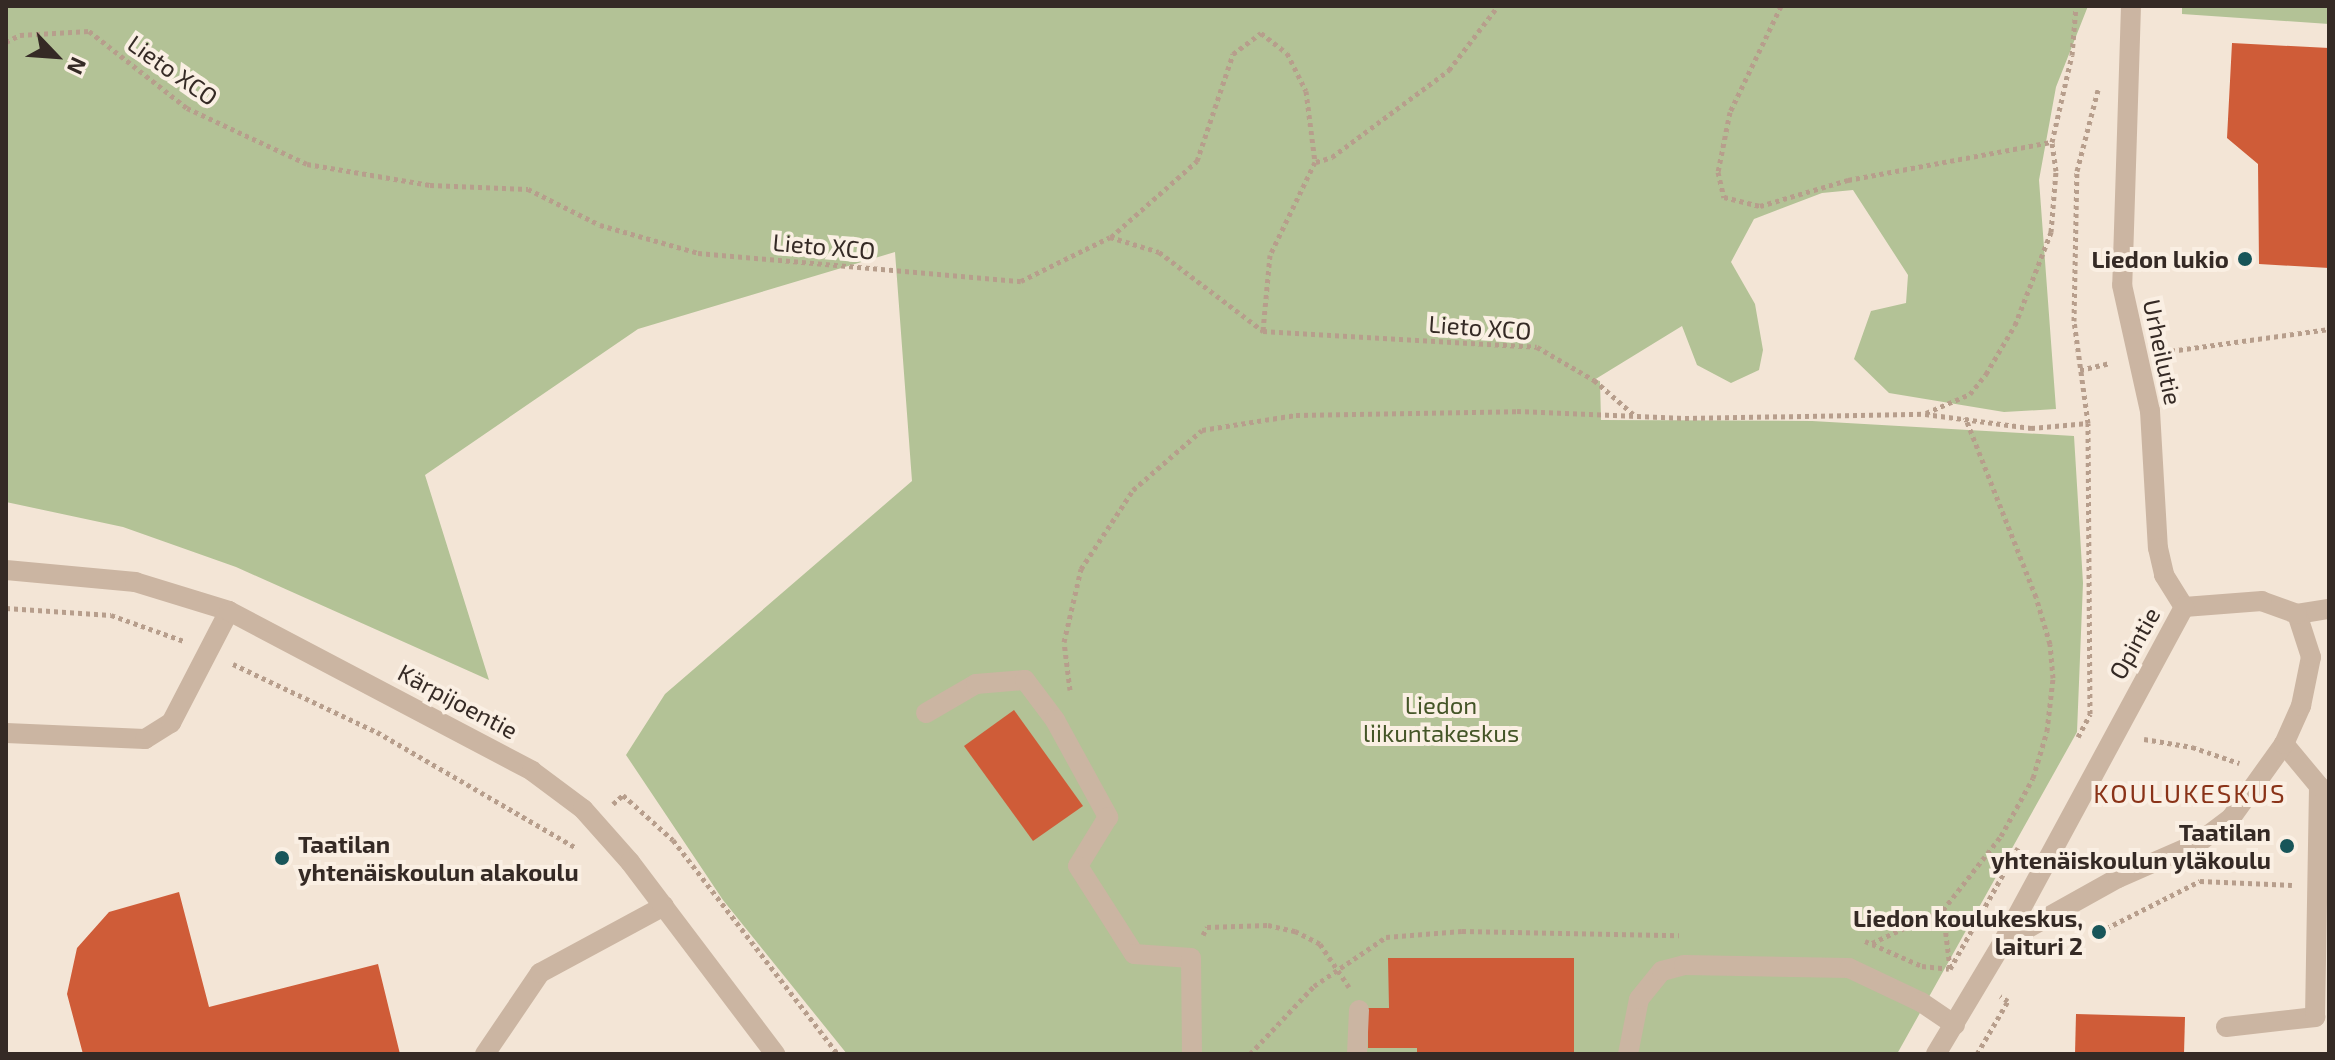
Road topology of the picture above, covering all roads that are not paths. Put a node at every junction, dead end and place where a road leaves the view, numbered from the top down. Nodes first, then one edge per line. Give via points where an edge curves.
1 (2131, 6) edge
2 (6, 570) edge
3 (2184, 607) junction
4 (2329, 609) edge
5 (229, 611) junction
6 (2297, 614) junction
7 (926, 713) dead end
8 (6, 733) edge
9 (2284, 744) junction
10 (664, 906) junction
11 (2003, 942) junction
12 (1355, 1000) road end
13 (1955, 1025) junction
14 (2226, 1027) dead end
15 (485, 1054) edge
16 (775, 1054) edge
17 (1192, 1054) edge
18 (1357, 1054) edge
19 (1628, 1054) edge
20 (1936, 1054) edge

1 - 3 street, Urheilutie via 2122,285 2141,357 2158,548 2164,575
2 - 5 street, Kärpijoentie via 135,582
3 - 6 street, Opintie via 2262,601
3 - 11 street, Opintie
4 - 6 street
5 - 8 street via 171,723 145,739
5 - 10 street, Kärpijoentie via 519,763 595,823
6 - 9 street via 2311,657 2301,706
7 - 17 street via 976,684 1025,680 1055,720 1108,817 1078,866 1134,954 1191,958
9 - 11 street via 2231,818 2198,843 2118,878
9 - 14 street via 2319,786 2315,1017
10 - 15 street via 540,973
10 - 16 street, Kärpijoentie
11 - 13 street, Opintie
12 - 18 street
13 - 19 street via 1921,1002 1849,968 1684,965 1662,971 1639,999
13 - 20 street, Opintie

